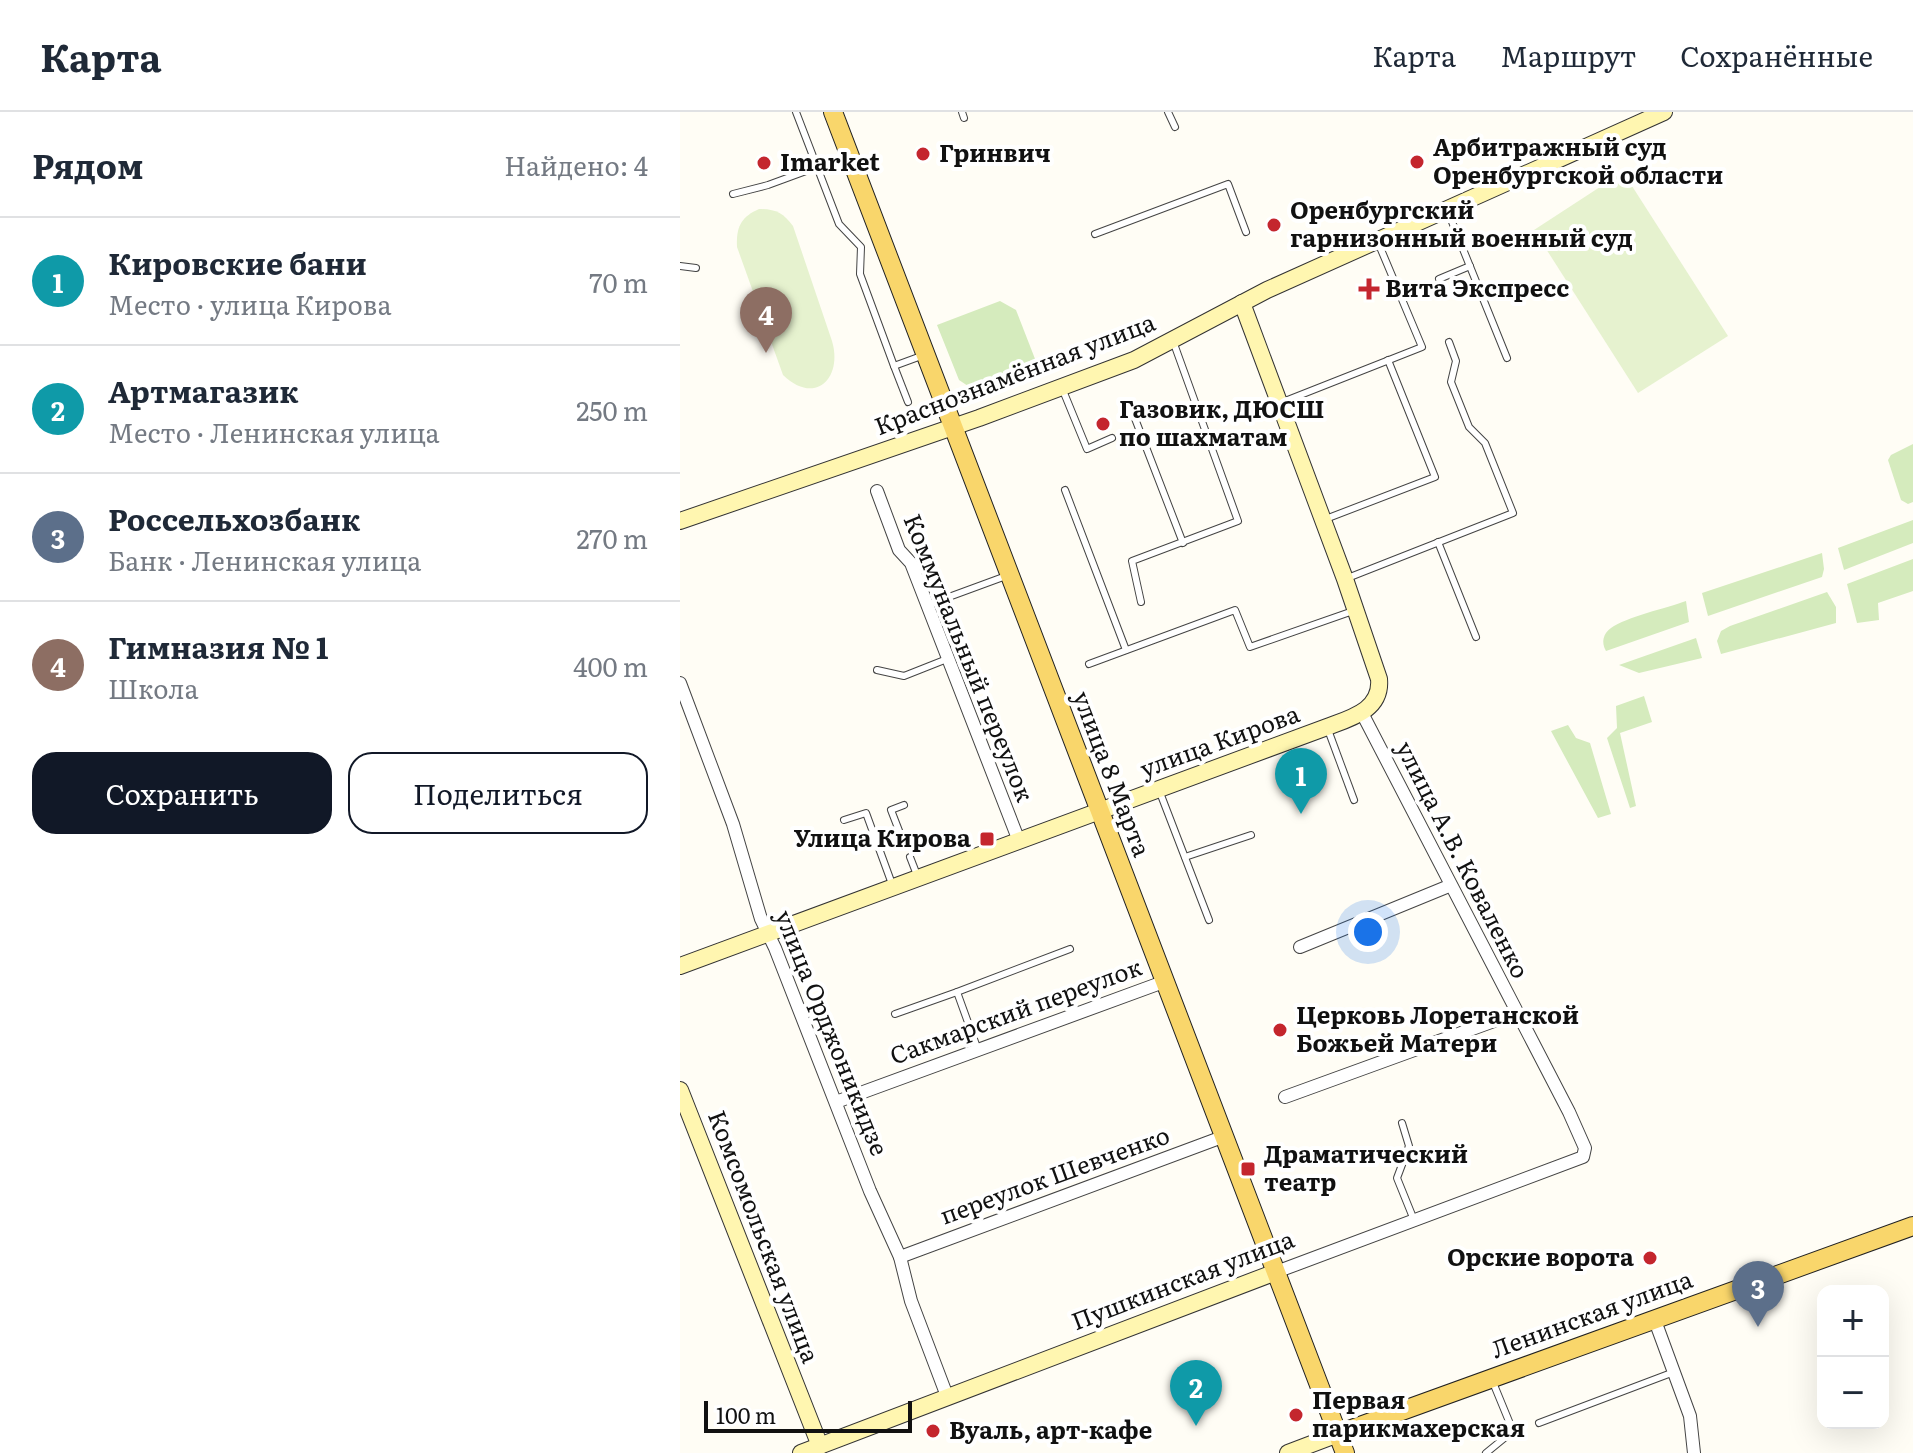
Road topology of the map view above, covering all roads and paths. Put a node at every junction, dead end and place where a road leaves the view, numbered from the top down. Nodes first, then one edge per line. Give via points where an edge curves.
1 (796, 112) edge
2 (833, 112) edge
3 (1168, 112) edge
4 (1664, 112) edge
5 (1175, 127) dead end
6 (817, 167) junction
7 (733, 194) dead end
8 (1446, 209) junction
9 (1246, 232) dead end
10 (1095, 234) dead end
11 (882, 238) junction
12 (1377, 240) junction
13 (861, 247) junction
14 (680, 266) edge
15 (1470, 266) junction
16 (696, 268) dead end
17 (1439, 279) dead end
18 (1242, 303) junction
19 (1173, 341) junction
20 (1449, 342) dead end
21 (924, 355) junction
22 (1507, 358) dead end
23 (1388, 360) junction
24 (894, 366) junction
25 (1062, 388) junction
26 (908, 402) dead end
27 (1280, 403) junction
28 (1134, 416) dead end
29 (952, 427) junction
30 (1112, 438) dead end
31 (1065, 490) dead end
32 (877, 491) dead end
33 (1323, 520) junction
34 (680, 521) edge
35 (1438, 542) junction
36 (1183, 543) junction
37 (1008, 575) junction
38 (1345, 579) junction
39 (1141, 602) dead end
40 (927, 605) junction
41 (1356, 610) junction
42 (1476, 637) dead end
43 (1126, 650) junction
44 (947, 659) junction
45 (1089, 664) dead end
46 (877, 670) dead end
47 (680, 683) edge
48 (1362, 713) junction
49 (1327, 727) junction
50 (1159, 790) junction
51 (1354, 800) dead end
52 (904, 805) dead end
53 (1100, 811) junction
54 (844, 820) dead end
55 (1251, 835) dead end
56 (903, 841) dead end
57 (1019, 841) junction
58 (910, 857) dead end
59 (1185, 857) junction
60 (918, 878) junction
61 (1449, 886) junction
62 (894, 888) junction
63 (1209, 920) dead end
64 (768, 934) junction
65 (1300, 947) dead end
66 (1070, 949) dead end
67 (680, 966) edge
68 (1166, 981) junction
69 (957, 992) junction
70 (1516, 1013) junction
71 (895, 1014) dead end
72 (978, 1050) junction
73 (680, 1090) edge
74 (1285, 1097) dead end
75 (836, 1102) junction
76 (1402, 1123) dead end
77 (1225, 1136) junction
78 (1583, 1157) joint
79 (1414, 1220) junction
80 (1913, 1226) edge
81 (900, 1257) junction
82 (1276, 1272) junction
83 (1654, 1318) junction
84 (1674, 1372) junction
85 (1491, 1377) junction
86 (947, 1396) junction
87 (1539, 1423) dead end
88 (1338, 1434) junction
89 (820, 1446) junction
90 (801, 1453) edge
91 (1288, 1453) edge
92 (1345, 1453) edge
93 (1486, 1453) edge
94 (1694, 1453) edge

1 - 6 lane
2 - 11 main road, улица 8 Марта
3 - 5 lane
4 - 8 main road, Краснознамённая улица
6 - 7 lane
6 - 13 lane via 839,224
8 - 12 main road, Краснознамённая улица
8 - 15 lane
9 - 10 lane via 1228,184
11 - 13 lane
11 - 21 main road, улица 8 Марта
12 - 18 main road, Краснознамённая улица
12 - 23 lane via 1422,347
13 - 24 lane via 860,274
14 - 16 lane
15 - 17 lane
15 - 22 lane
18 - 19 main road, Краснознамённая улица
18 - 27 main road
19 - 25 main road, Краснознамённая улица
19 - 36 lane via 1238,521
20 - 35 lane via 1456,361 1451,382 1469,427 1485,443 1513,513
21 - 24 lane
21 - 29 main road, улица 8 Марта
23 - 27 lane
23 - 33 lane via 1435,477
24 - 26 lane
25 - 29 main road, Краснознамённая улица
25 - 30 lane via 1087,449
27 - 33 main road
28 - 36 lane
29 - 34 main road, Краснознамённая улица
29 - 37 main road, улица 8 Марта
31 - 43 lane
32 - 40 street, Коммунальный переулок
33 - 38 main road
35 - 38 lane
35 - 42 lane
36 - 39 lane via 1132,561
37 - 40 lane
37 - 53 main road, улица 8 Марта
38 - 41 main road
40 - 44 street, Коммунальный переулок
41 - 43 lane via 1250,647 1235,610
41 - 48 main road via 1380,690
43 - 45 lane
44 - 46 lane via 904,676
44 - 57 street, Коммунальный переулок
47 - 64 street, улица Орджоникидзе
48 - 49 main road, улица Кирова
48 - 61 street, улица А.В. Коваленко
49 - 50 main road, улица Кирова
49 - 51 lane
50 - 53 main road, улица Кирова
50 - 59 lane
52 - 56 lane via 891,810
53 - 57 main road, улица Кирова
53 - 68 main road, улица 8 Марта
54 - 62 lane via 866,813
55 - 59 lane
57 - 60 main road, улица Кирова
58 - 60 lane
59 - 63 lane
60 - 62 main road, улица Кирова
61 - 65 street
61 - 70 street, улица А.В. Коваленко
62 - 64 main road, улица Кирова
64 - 67 main road, улица Кирова
64 - 75 street, улица Орджоникидзе
66 - 69 lane
68 - 72 street, Сакмарский переулок
68 - 77 main road, улица 8 Марта
69 - 71 lane
69 - 72 lane
70 - 74 street
70 - 78 street, улица А.В. Коваленко via 1569,1112 1585,1148
72 - 75 street, Сакмарский переулок
73 - 89 main road, Комсомольская улица
75 - 81 street, улица Орджоникидзе
76 - 79 lane via 1409,1146 1397,1178
77 - 81 street, переулок Шевченко
77 - 82 main road, улица 8 Марта
78 - 79 street, Пушкинская улица
79 - 82 street, Пушкинская улица
80 - 83 main road, Ленинская улица
81 - 86 street, улица Орджоникидзе
82 - 86 main road, Пушкинская улица
82 - 88 main road, улица 8 Марта
83 - 84 street
83 - 85 main road, Ленинская улица
84 - 87 lane
84 - 94 street via 1690,1416
85 - 88 main road, Ленинская улица
85 - 93 lane via 1513,1431
86 - 89 main road, Пушкинская улица
88 - 91 main road, Ленинская улица
88 - 92 main road, улица 8 Марта
89 - 90 main road, Пушкинская улица

